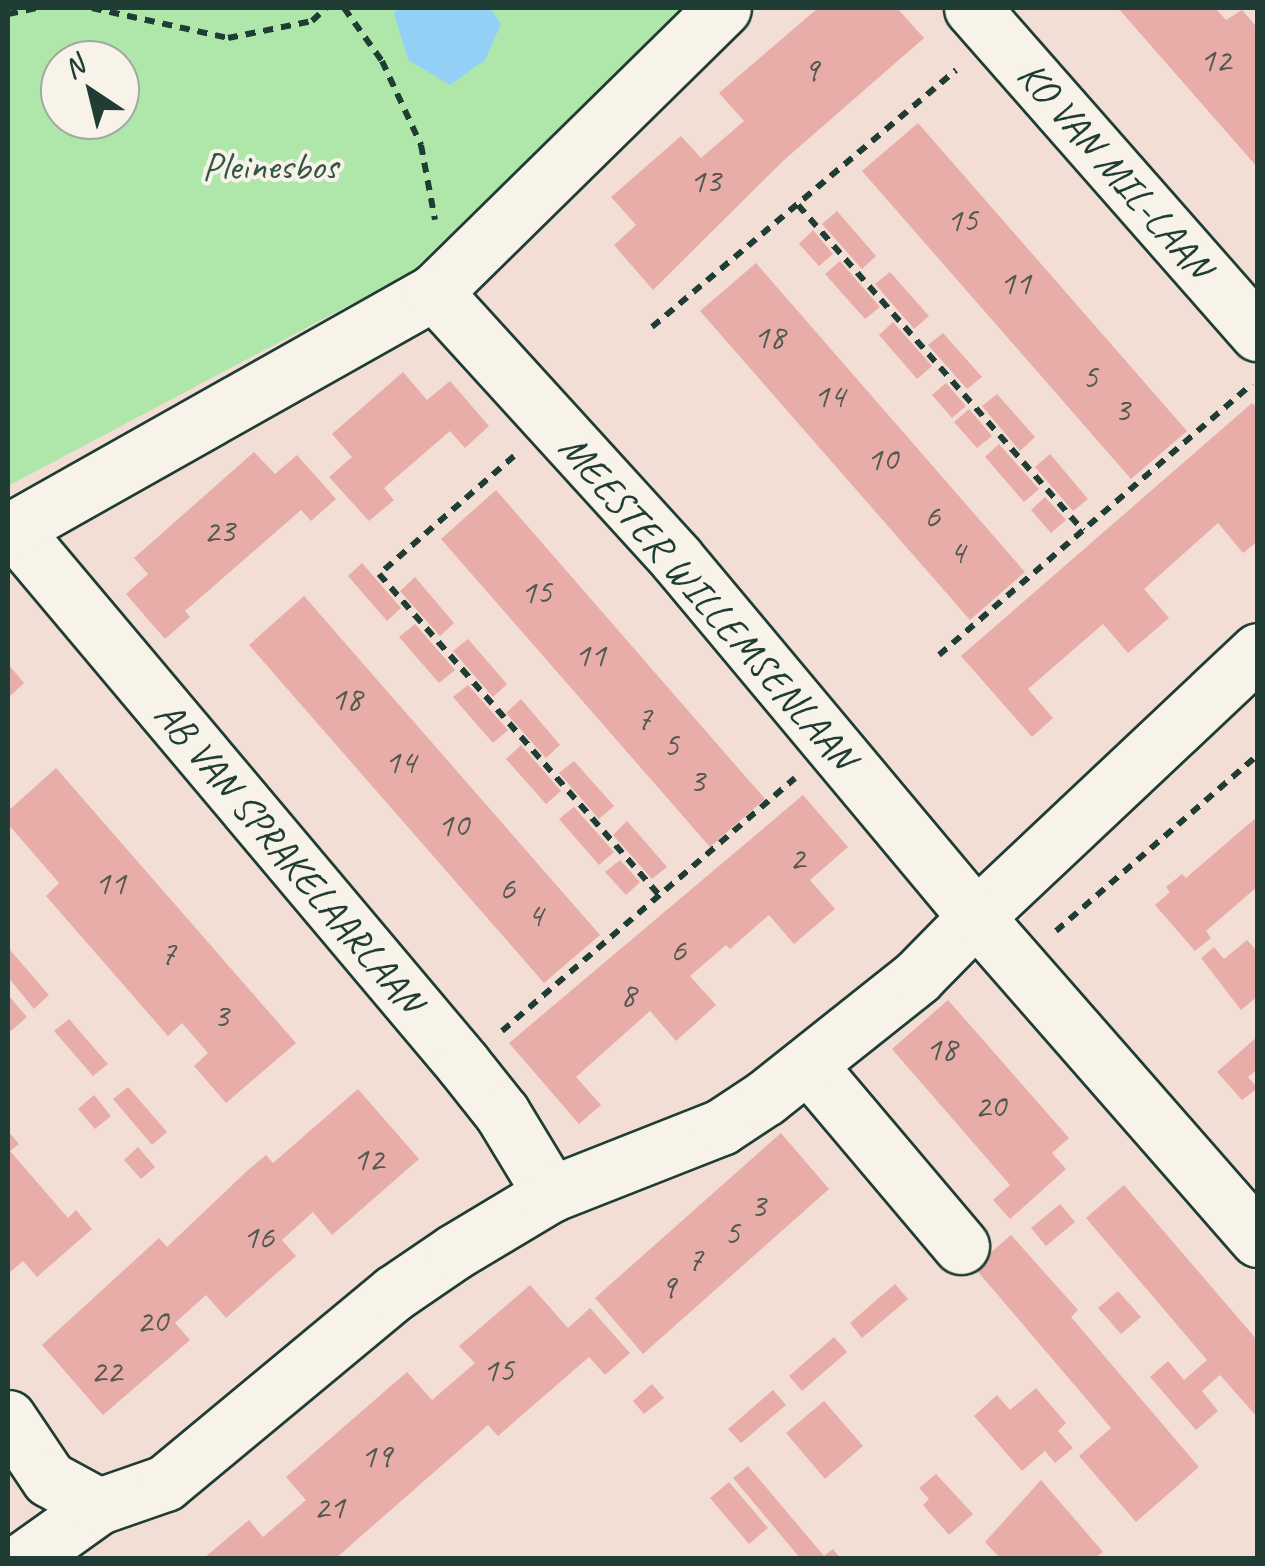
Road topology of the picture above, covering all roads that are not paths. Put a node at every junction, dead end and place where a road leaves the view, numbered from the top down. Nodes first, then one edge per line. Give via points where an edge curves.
1 (722, 8) edge
2 (983, 20) edge
3 (434, 292) junction
4 (1258, 333) edge
5 (10, 531) edge
6 (1258, 651) edge
7 (976, 917) junction
8 (808, 1065) junction
9 (551, 1194) junction
10 (1258, 1239) edge
11 (961, 1246) dead end
12 (13, 1440) edge
13 (99, 1506) junction
14 (26, 1558) edge

1 - 3 street
2 - 4 street, KO VAN MIL-LAAN
3 - 5 street
3 - 7 street, MEESTER WILLEMSENLAAN
5 - 9 street, AB VAN SPRAKELAARLAAN via 463,1064
6 - 7 street
7 - 8 street via 918,977
7 - 10 street, MEESTER WILLEMSENLAAN
8 - 9 street via 721,1127
8 - 11 street
9 - 13 street via 394,1293 165,1483
12 - 13 street via 49,1478
13 - 14 street

